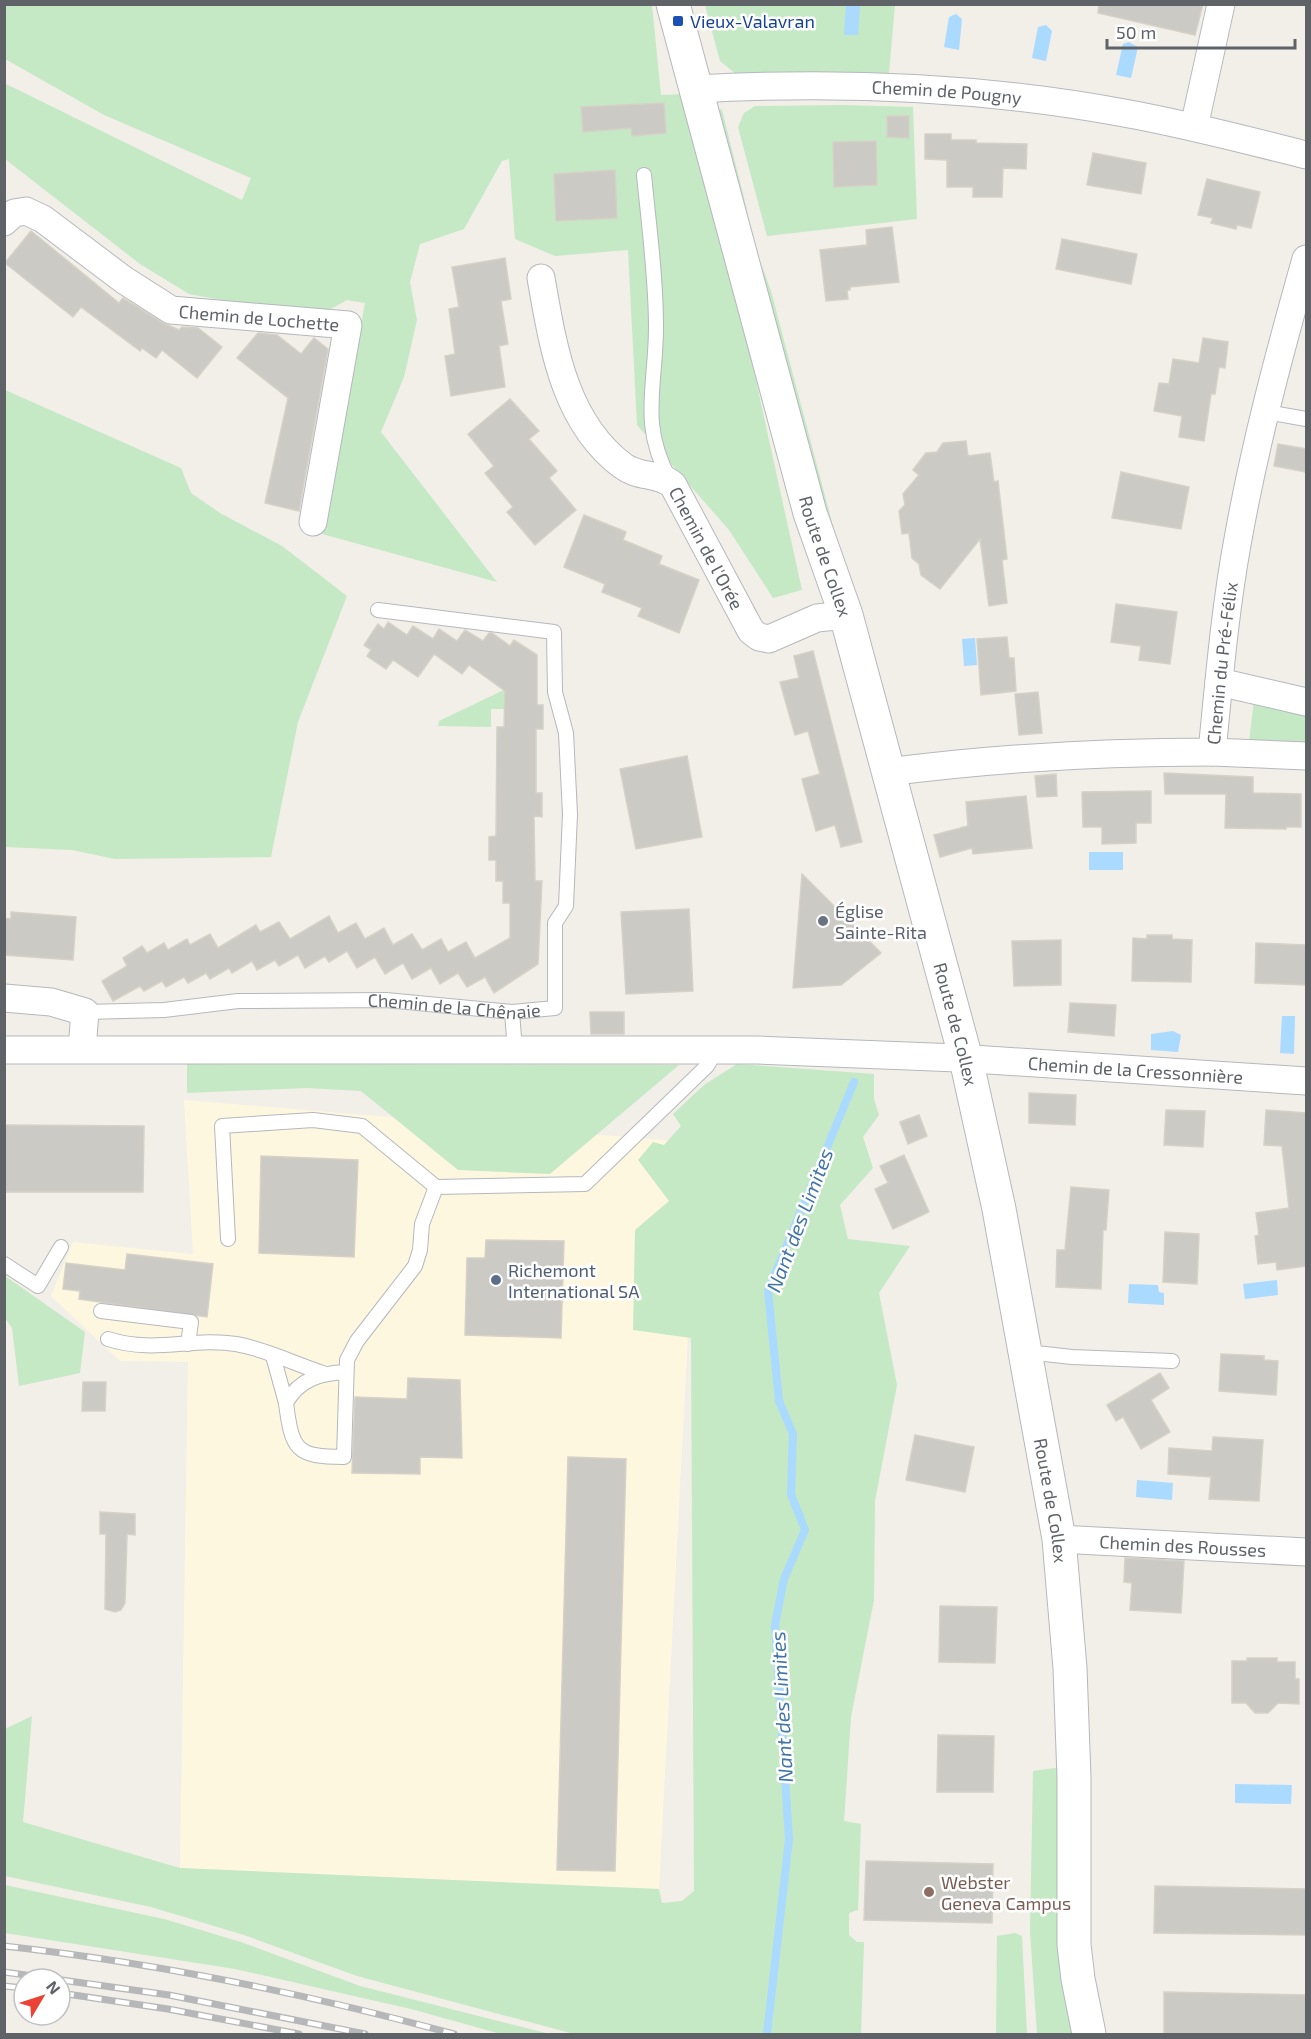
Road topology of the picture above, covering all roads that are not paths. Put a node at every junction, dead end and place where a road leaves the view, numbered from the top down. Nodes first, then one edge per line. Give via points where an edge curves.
1 (673, 4) edge
2 (1221, 4) edge
3 (697, 89) junction
4 (1194, 127) junction
5 (1306, 155) edge
6 (644, 175) dead end
7 (4, 222) edge
8 (1306, 259) edge
9 (541, 278) dead end
10 (1302, 290) edge
11 (1266, 412) junction
12 (1306, 419) edge
13 (673, 485) junction
14 (313, 522) dead end
15 (378, 610) dead end
16 (846, 615) junction
17 (1219, 682) junction
18 (1306, 702) edge
19 (1212, 752) junction
20 (1306, 756) edge
21 (888, 772) junction
22 (4, 998) edge
23 (85, 1012) junction
24 (513, 1012) junction
25 (82, 1049) junction
26 (4, 1050) edge
27 (515, 1050) junction
28 (716, 1051) junction
29 (966, 1059) junction
30 (1306, 1081) edge
31 (436, 1186) junction
32 (228, 1239) dead end
33 (61, 1247) dead end
34 (4, 1264) edge
35 (101, 1311) dead end
36 (108, 1339) dead end
37 (188, 1344) junction
38 (1027, 1352) junction
39 (273, 1356) junction
40 (1172, 1361) dead end
41 (346, 1372) junction
42 (323, 1373) junction
43 (286, 1403) junction
44 (1059, 1539) junction
45 (1306, 1552) edge
46 (1089, 2034) edge

1 - 3 street, Route de Collex
2 - 4 street
3 - 4 street, Chemin de Pougny via 814,86 941,91 1057,102
3 - 16 street, Route de Collex via 810,513
4 - 5 street, Chemin de Pougny
6 - 13 lane via 656,328 653,443
7 - 14 street, Chemin de Lochette via 14,213 26,211 43,219 123,280 171,310 348,325
8 - 10 street, Chemin du Pré-Félix
9 - 13 street, Chemin de l'Orée via 555,357 589,433 606,453 632,473 664,477
10 - 11 street, Chemin du Pré-Félix
11 - 12 lane
11 - 17 street, Chemin du Pré-Félix via 1238,539
13 - 16 street, Chemin de l'Orée via 751,631 768,639 817,618
15 - 24 lane, Chemin de la Chênaie via 554,632 555,692 566,733 570,814 566,906 555,923 555,1008
16 - 21 street, Route de Collex
17 - 18 street
17 - 19 street, Chemin du Pré-Félix
19 - 20 street
19 - 21 street, Chemin du Pré-Félix via 1078,755
21 - 29 street, Route de Collex
22 - 23 street, Chemin de la Chênaie via 51,1002
23 - 24 lane, Chemin de la Chênaie via 164,1011 238,1001 386,1000
23 - 25 street
24 - 27 lane
25 - 26 street
25 - 27 street
27 - 28 street
28 - 29 street
28 - 31 lane via 707,1066 585,1184
29 - 30 street, Chemin de la Cressonnière
29 - 38 street, Route de Collex
31 - 32 lane via 362,1126 313,1120 222,1126
31 - 41 lane via 422,1224 415,1266 357,1341 347,1360
33 - 34 lane via 38,1286
35 - 37 lane via 191,1322
36 - 37 lane via 138,1347
37 - 39 lane via 235,1344
38 - 40 lane
38 - 44 street, Route de Collex
39 - 42 lane
39 - 43 lane
41 - 42 lane
41 - 43 lane via 344,1457 316,1457 301,1450 292,1438
42 - 43 lane via 300,1385
44 - 45 street, Chemin des Rousses
44 - 46 street, Route de Collex via 1070,1679 1074,1945

